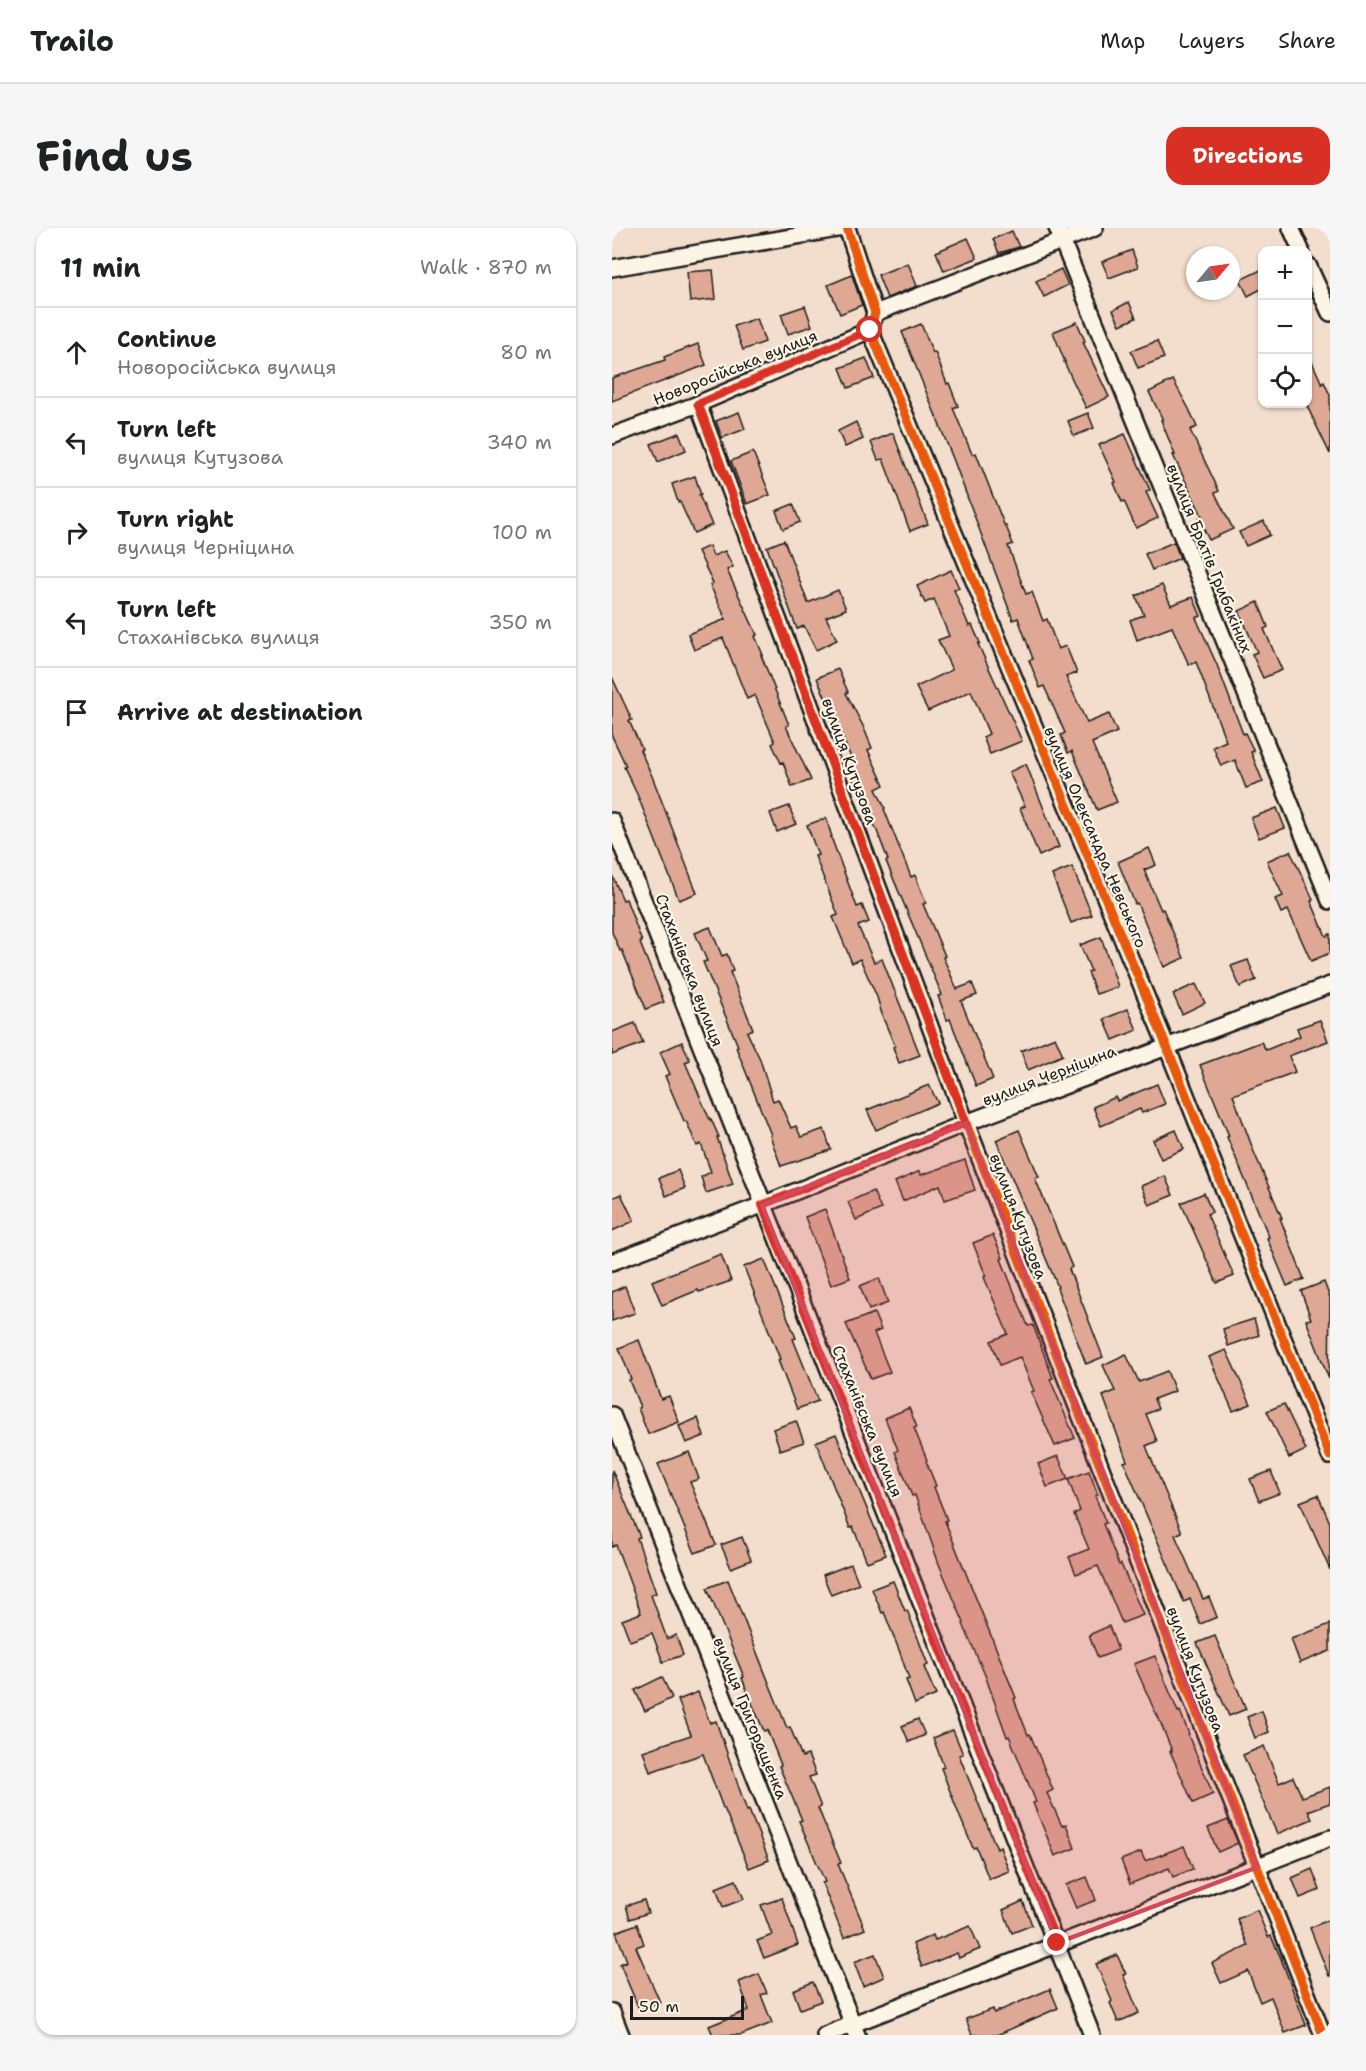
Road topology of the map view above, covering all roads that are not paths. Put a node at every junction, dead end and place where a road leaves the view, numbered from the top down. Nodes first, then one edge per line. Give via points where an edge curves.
1 (845, 228) edge
2 (1095, 228) edge
3 (1291, 228) edge
4 (1059, 235) edge
5 (1299, 246) edge
6 (612, 268) edge
7 (1312, 274) edge
8 (875, 313) junction
9 (1330, 313) edge
10 (870, 330) junction
11 (698, 404) junction
12 (612, 436) edge
13 (612, 821) edge
14 (1330, 901) edge
15 (1330, 985) edge
16 (1167, 1047) junction
17 (966, 1123) junction
18 (762, 1205) junction
19 (612, 1262) edge
20 (612, 1415) edge
21 (1330, 1456) edge
22 (1330, 1838) edge
23 (1258, 1868) junction
24 (1057, 1943) junction
25 (612, 2012) edge
26 (855, 2030) edge
27 (621, 2035) edge
28 (825, 2035) edge
29 (1092, 2035) edge
30 (1323, 2035) edge

1 - 6 street
1 - 8 street
2 - 4 street
3 - 5 street
4 - 8 street
4 - 14 street, вулиця Братів Грибакіних
7 - 9 street
8 - 10 street
10 - 11 street, Новоросійська вулиця
10 - 16 street, вулиця Олександра Невського
11 - 12 street, Новоросійська вулиця
11 - 17 street, вулиця Кутузова
13 - 18 street, Стаханівська вулиця
15 - 16 street, вулиця Черніцина
16 - 17 street, вулиця Черніцина
16 - 21 street, вулиця Олександра Невського
17 - 18 street, вулиця Черніцина
17 - 23 street, вулиця Кутузова
18 - 19 street, вулиця Черніцина
18 - 24 street, Стаханівська вулиця
20 - 26 street, вулиця Григоращенка
22 - 23 street
23 - 24 street
23 - 30 street, вулиця Кутузова
24 - 26 street
24 - 29 street, Стаханівська вулиця
25 - 27 street
26 - 28 street

